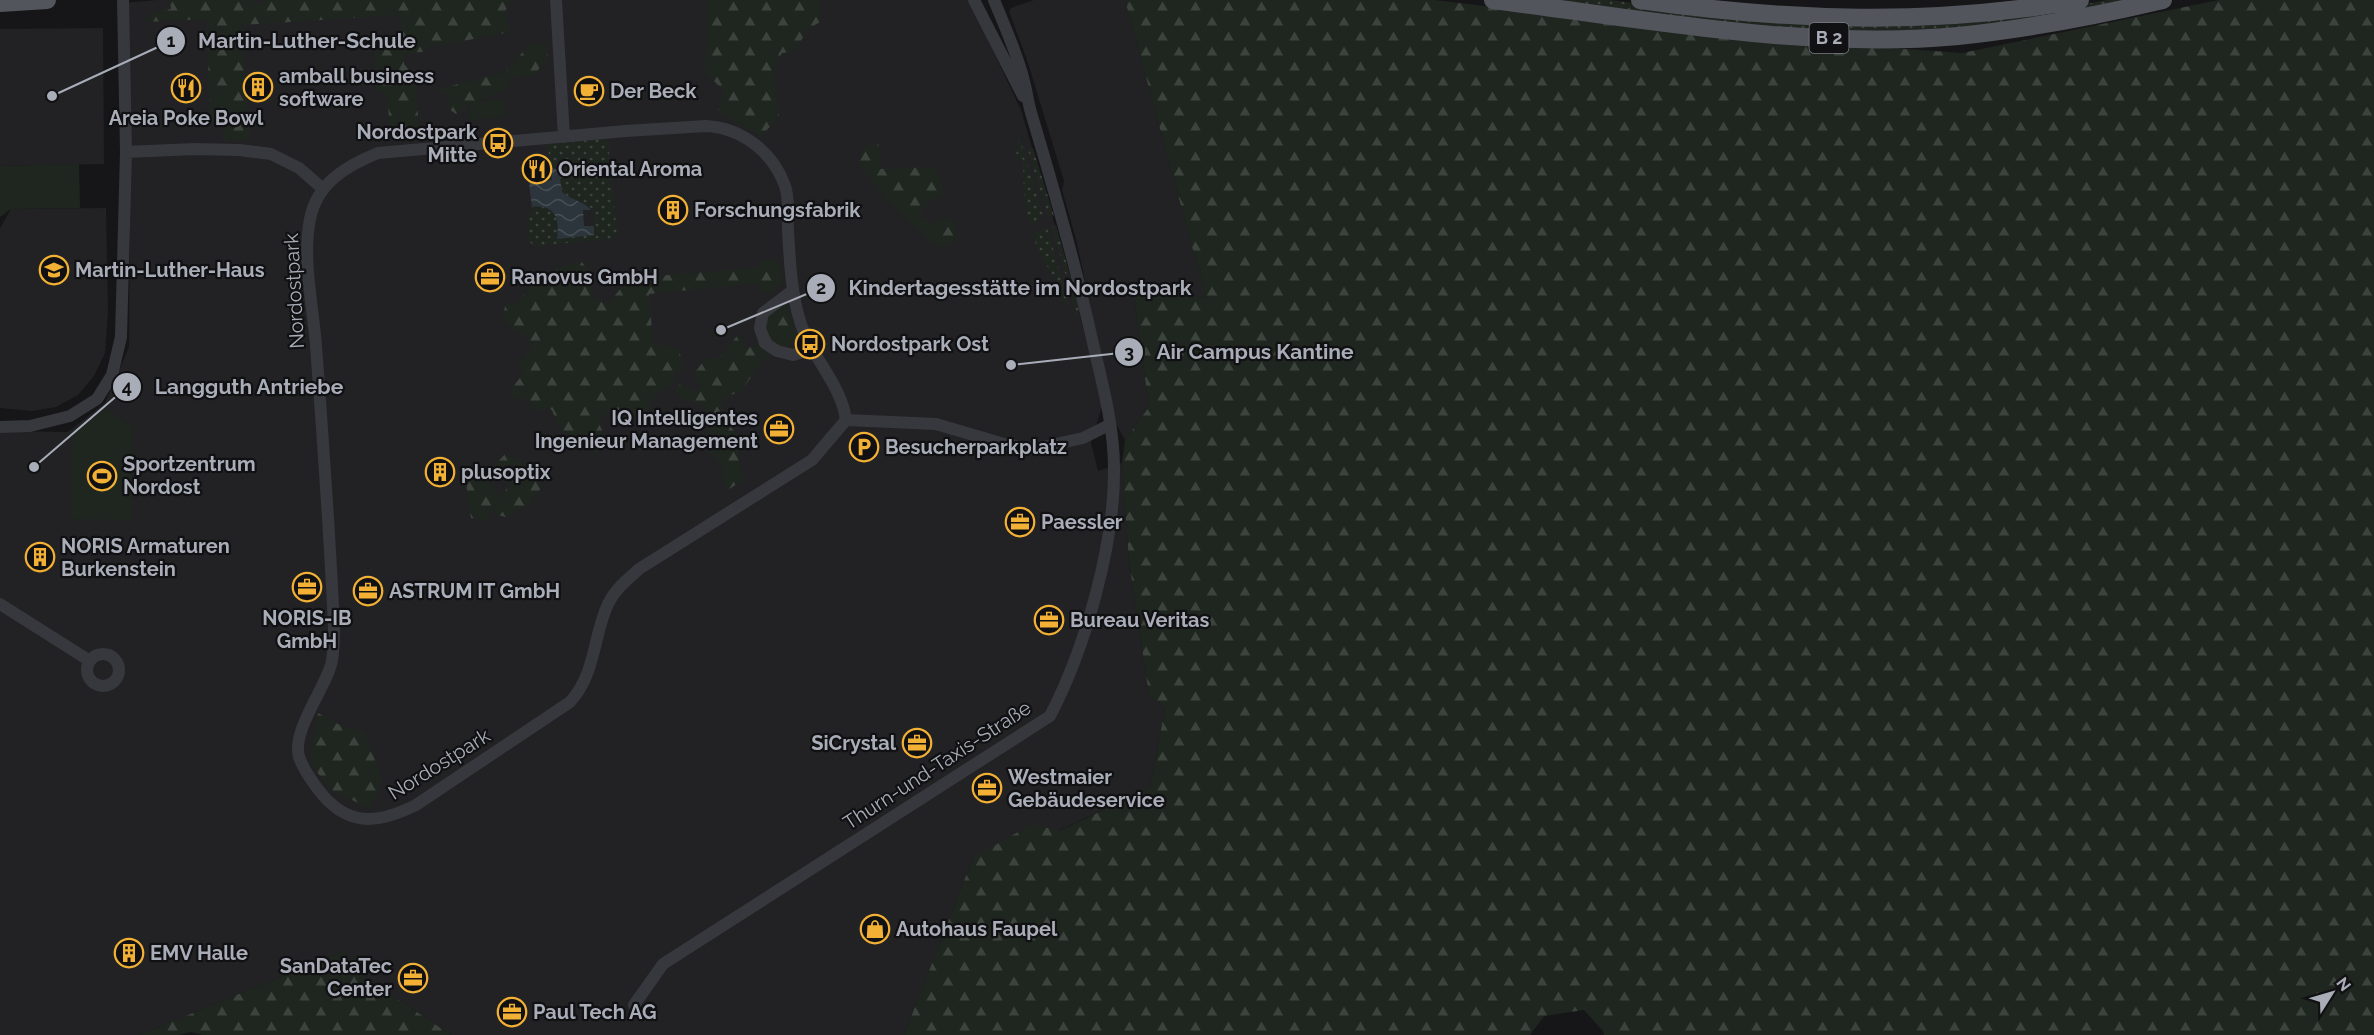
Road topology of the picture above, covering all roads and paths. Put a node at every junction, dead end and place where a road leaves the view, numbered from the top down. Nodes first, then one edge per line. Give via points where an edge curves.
1 (47, 0) edge
2 (123, 0) edge
3 (556, 0) edge
4 (974, 0) edge
5 (994, 0) edge
6 (1493, 0) edge
7 (1640, 0) edge
8 (2080, 0) edge
9 (2163, 0) edge
10 (0, 3) edge
11 (1030, 110) junction
12 (564, 137) junction
13 (126, 152) junction
14 (322, 188) junction
15 (792, 291) junction
16 (813, 349) junction
17 (846, 420) junction
18 (1109, 425) junction
19 (0, 427) edge
20 (0, 604) edge
21 (90, 661) dead end
22 (634, 1005) dead end

1 - 10 main road
2 - 13 street
3 - 12 street
4 - 11 street, Thurn-und-Taxis-Straße
5 - 11 street, Thurn-und-Taxis-Straße via 1024,80
6 - 9 main road, B 2 via 1750,33 1857,38 1956,36 2037,26
7 - 8 main road, B 2 via 1836,19 1937,17
11 - 18 street, Thurn-und-Taxis-Straße via 1072,253
12 - 14 street via 378,153 354,162
12 - 15 street via 717,127 736,132 757,145 775,165 786,187
13 - 14 street via 195,149 271,154 299,168
13 - 19 street via 121,337 112,375 97,399 70,416 30,426
14 - 17 street, Nordostpark via 310,220 309,274 334,631 331,666 298,739 298,755 321,793 351,817 375,820 416,805 570,702 584,683 606,610 618,589 639,569 812,460
15 - 16 street
15 - 16 street via 763,313 760,328 765,343 793,355
16 - 17 street via 844,405
17 - 18 street via 936,424 1034,449 1083,438
18 - 22 street, Thurn-und-Taxis-Straße via 1114,470 1105,558 1074,662 1050,716 663,964
20 - 21 street

